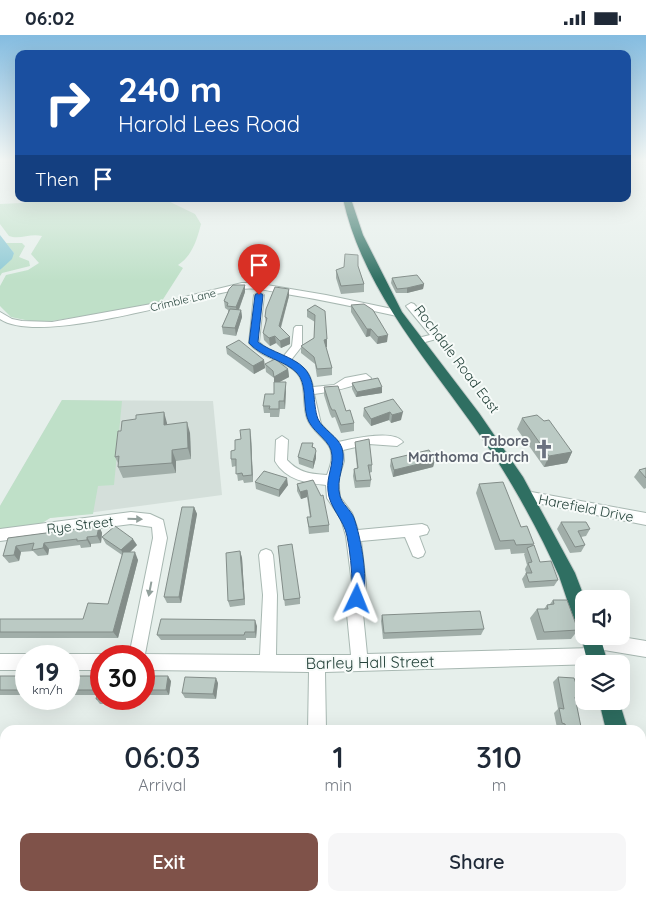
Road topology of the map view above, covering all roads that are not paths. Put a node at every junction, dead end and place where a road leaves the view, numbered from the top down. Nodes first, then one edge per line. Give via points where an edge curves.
1 (348, 202) edge
2 (259, 295) dead end
3 (410, 306) dead end
4 (397, 313) junction
5 (0, 315) edge
6 (299, 328) dead end
7 (418, 341) junction
8 (285, 360) junction
9 (366, 378) edge
10 (308, 391) junction
11 (282, 440) dead end
12 (398, 442) dead end
13 (336, 447) junction
14 (332, 480) junction
15 (526, 495) junction
16 (646, 519) edge
17 (0, 535) edge
18 (353, 536) junction
19 (418, 552) dead end
20 (266, 555) dead end
21 (575, 596) edge
22 (139, 645) edge
23 (594, 649) edge
24 (646, 649) edge
25 (155, 662) edge
26 (268, 662) junction
27 (0, 663) edge
28 (15, 663) edge
29 (360, 663) junction
30 (317, 664) junction
31 (611, 710) edge
32 (317, 725) edge
33 (616, 725) edge

1 - 4 highway, Rochdale Road East via 358,235
2 - 8 street via 250,343
3 - 7 street via 436,336
4 - 5 street, Crimble Lane via 255,286 236,287 168,304 52,325 22,324
4 - 7 highway, Rochdale Road East
6 - 8 street via 299,345
7 - 15 highway, Rochdale Road East via 474,416
8 - 10 street via 306,377
9 - 10 street
10 - 13 street via 316,426
11 - 14 street via 281,461 290,473 302,478
12 - 13 street via 369,440
13 - 14 street via 338,461
14 - 18 street via 334,498 347,517
15 - 16 street, Harefield Drive
15 - 21 highway, Rochdale Road East
17 -> 22 street, Rye Street via 131,518 158,524 160,538
18 - 19 street via 416,531
18 - 29 street
20 - 26 street via 270,595
23 - 24 street, Barley Hall Street
23 - 29 street, Barley Hall Street
25 - 26 street, Barley Hall Street
26 - 30 street, Barley Hall Street
27 - 28 street
29 - 30 street, Barley Hall Street
30 - 32 street
31 - 33 highway

